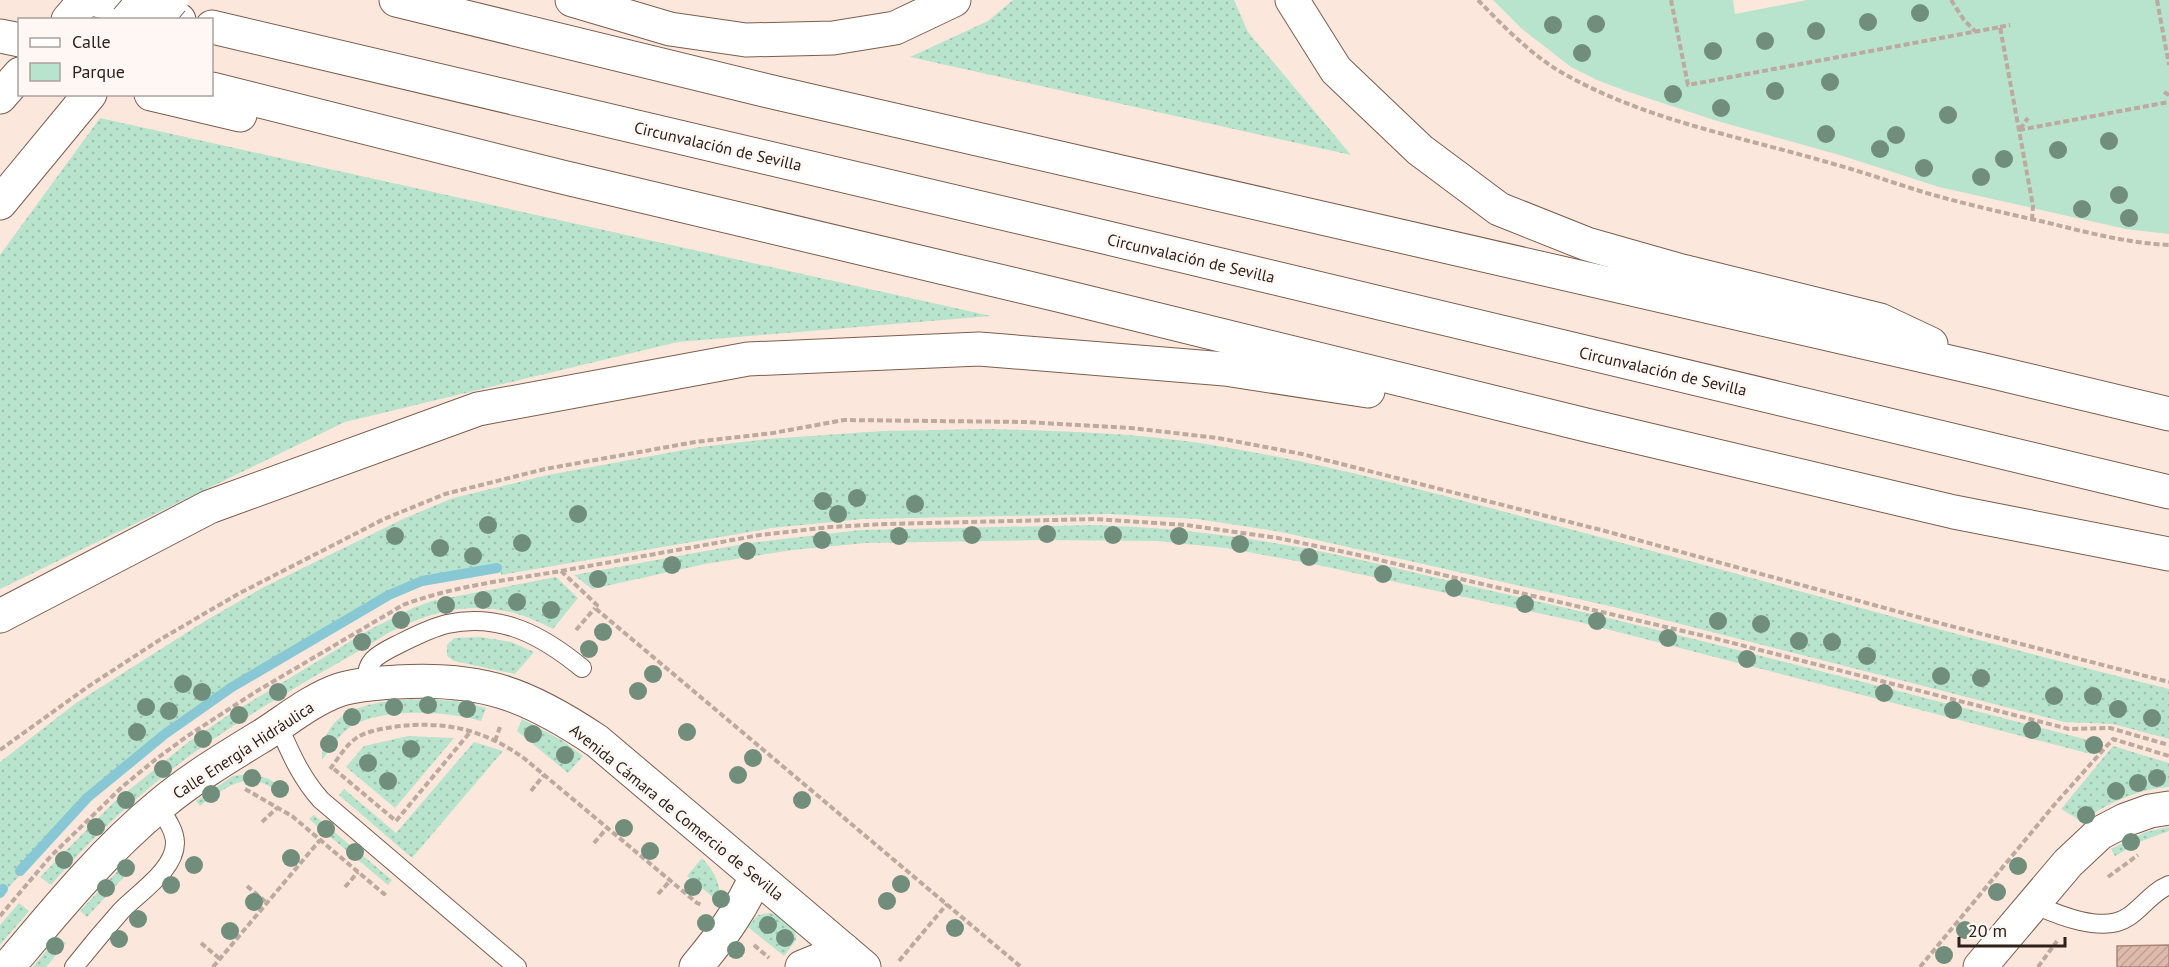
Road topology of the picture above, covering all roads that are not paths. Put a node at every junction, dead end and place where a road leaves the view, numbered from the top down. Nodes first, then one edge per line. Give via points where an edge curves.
1 (85, 0) edge
2 (96, 0) edge
3 (144, 0) edge
4 (171, 0) edge
5 (396, 0) edge
6 (913, 0) edge
7 (954, 0) edge
8 (1292, 0) edge
9 (580, 2) edge
10 (70, 18) edge
11 (129, 18) edge
12 (157, 18) edge
13 (171, 18) edge
14 (213, 27) edge
15 (0, 36) edge
16 (18, 40) edge
17 (0, 59) edge
18 (18, 63) edge
19 (18, 76) edge
20 (213, 88) edge
21 (159, 96) edge
22 (0, 97) edge
23 (66, 105) edge
24 (0, 172) edge
25 (562, 177) junction
26 (0, 203) edge
27 (1989, 371) junction
28 (2169, 414) edge
29 (1586, 425) junction
30 (2169, 492) edge
31 (2169, 554) edge
32 (0, 616) edge
33 (582, 668) dead end
34 (367, 685) junction
35 (278, 725) junction
36 (158, 806) junction
37 (2169, 808) edge
38 (756, 876) junction
39 (2169, 885) edge
40 (2033, 904) junction
41 (854, 958) edge
42 (8, 967) edge
43 (74, 967) edge
44 (517, 967) edge
45 (696, 967) edge
46 (802, 967) edge
47 (1980, 967) edge

1 - 10 main road
2 - 13 main road
3 - 11 main road, bridge
4 - 12 main road, bridge
5 - 27 main road via 768,91
6 - 9 main road via 894,9 829,18 754,18
7 - 9 main road via 896,28 832,38 746,40 670,30
8 - 27 main road via 1336,70 1420,150 1499,209 1587,244 1880,320
14 - 30 main road, Circunvalación de Sevilla
15 - 16 main road
17 - 18 main road
19 - 22 main road
20 - 25 main road
21 - 25 main road via 218,111
23 - 24 main road
23 - 26 main road
25 - 29 main road
27 - 28 main road
29 - 31 main road via 1954,512
29 - 32 main road via 1225,369 979,349 748,359 478,410 209,507
33 - 34 lane via 547,640 525,631 505,625 462,622 420,633 380,654 369,663
34 - 35 main road, Calle Energía Hidráulica via 339,690
34 - 38 main road, Avenida Cámara de Comercio de Sevilla via 459,682 502,691 539,705 597,741
35 - 36 main road, Calle Energía Hidráulica
35 - 44 lane via 295,765 321,800
36 - 42 main road, Calle Energía Hidráulica via 100,861
36 - 43 lane via 173,832 175,843 169,863 122,910
37 - 40 main road via 2125,820 2100,833
38 - 41 main road, Avenida Cámara de Comercio de Sevilla
38 - 45 main road via 724,934
39 - 40 lane via 2117,923 2062,917
40 - 47 main road
41 - 46 main road

